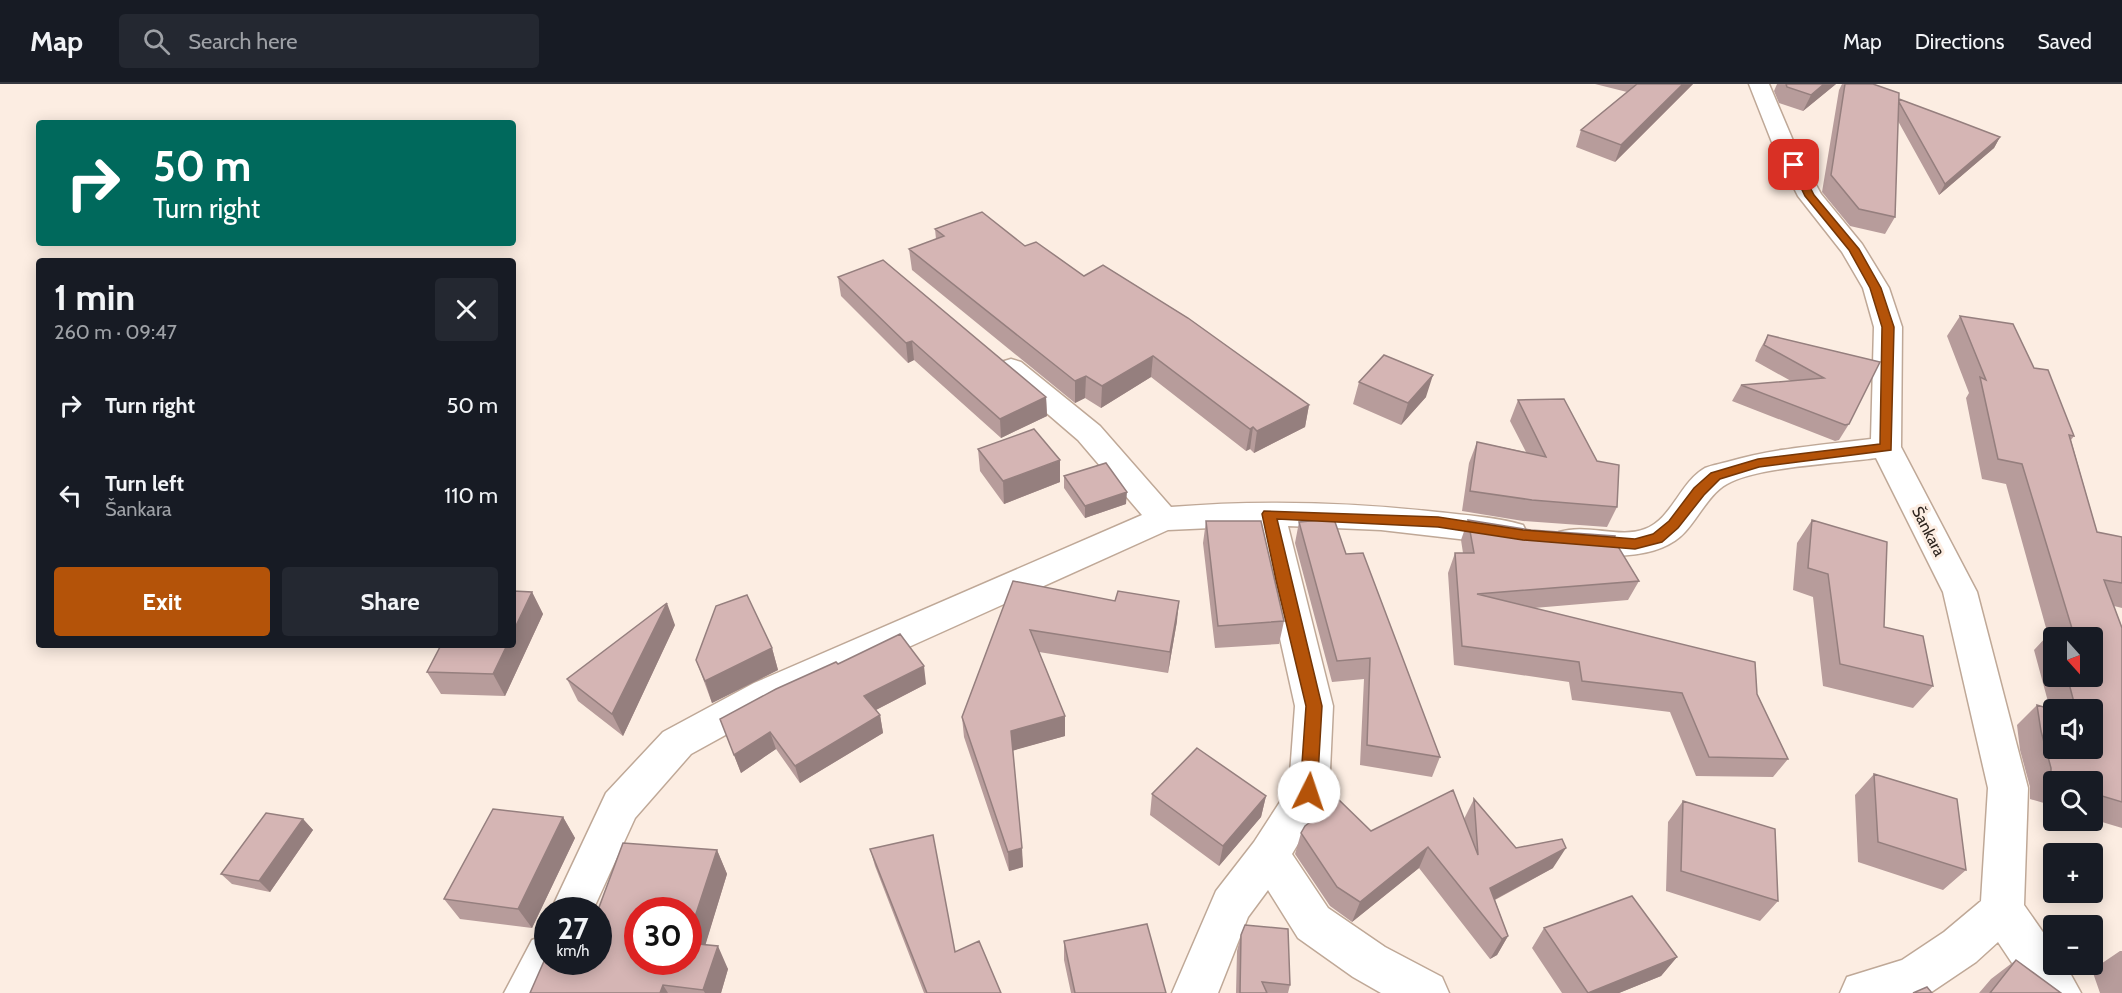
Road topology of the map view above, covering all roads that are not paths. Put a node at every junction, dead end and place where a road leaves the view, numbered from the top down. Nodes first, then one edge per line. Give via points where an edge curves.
1 (1759, 84) edge
2 (988, 349) edge
3 (1886, 447) junction
4 (1269, 514) junction
5 (1163, 519) junction
6 (1269, 855) junction
7 (578, 897) edge
8 (2002, 910) junction
9 (537, 975) edge
10 (527, 993) edge
11 (1196, 993) edge
12 (1426, 993) edge
13 (1863, 993) edge
14 (2058, 993) edge

1 - 3 street, Šankara via 1810,196 1853,249 1876,288 1888,327
2 - 5 street via 1089,434
3 - 4 street via 1758,463 1716,476 1658,538 1635,544 1523,535 1438,522
3 - 8 street, Šankara via 1960,592 2008,788
4 - 5 street
4 - 6 street via 1314,706 1309,792
5 - 7 street via 767,694 677,744 620,806
6 - 11 street via 1231,905
6 - 12 street via 1313,923 1369,962
8 - 13 street via 1960,947 1912,978
8 - 14 street
9 - 10 street

